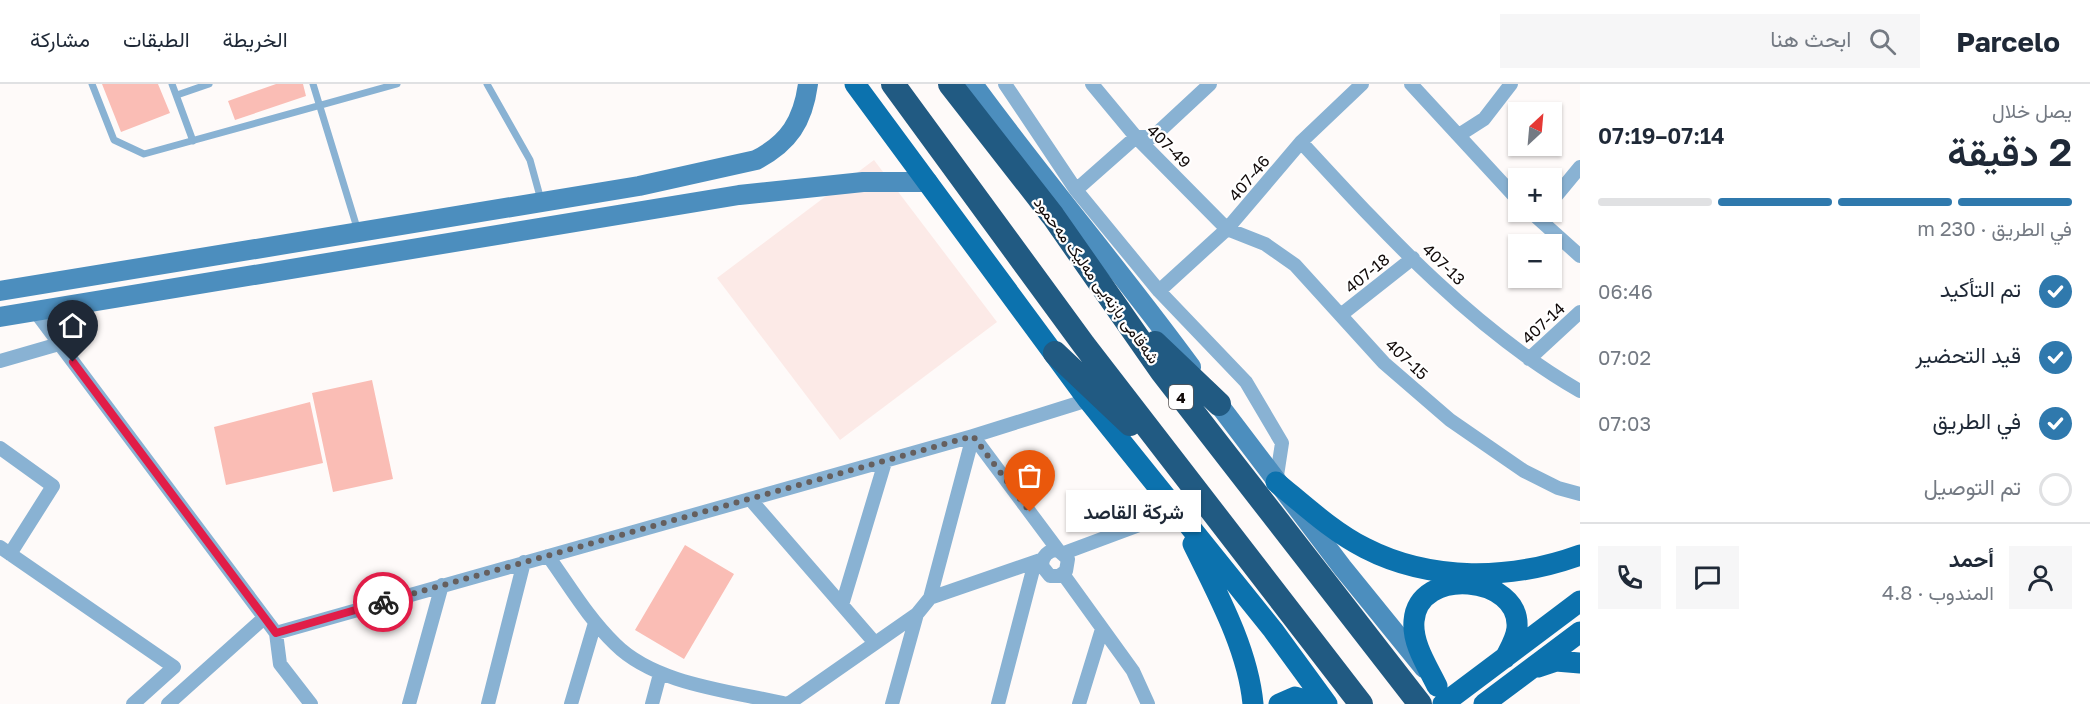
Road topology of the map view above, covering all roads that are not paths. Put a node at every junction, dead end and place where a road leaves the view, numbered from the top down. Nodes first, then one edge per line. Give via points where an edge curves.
1 (92, 84) edge
2 (172, 84) edge
3 (209, 84) edge
4 (313, 84) edge
5 (397, 84) edge
6 (488, 84) edge
7 (808, 84) edge
8 (855, 84) edge
9 (893, 84) edge
10 (950, 84) edge
11 (973, 84) edge
12 (1005, 84) edge
13 (1092, 84) edge
14 (1210, 84) edge
15 (1362, 84) edge
16 (1411, 84) edge
17 (1511, 84) edge
18 (177, 95) junction
19 (319, 105) junction
20 (1458, 135) junction
21 (1136, 137) junction
22 (193, 141) junction
23 (1301, 142) junction
24 (1580, 168) edge
25 (928, 182) junction
26 (1508, 189) edge
27 (1562, 189) edge
28 (1076, 190) junction
29 (542, 203) junction
30 (1545, 222) edge
31 (1227, 229) junction
32 (352, 232) junction
33 (1580, 256) edge
34 (1413, 258) junction
35 (350, 260) junction
36 (0, 290) edge
37 (1159, 291) junction
38 (1115, 305) junction
39 (35, 311) junction
40 (1580, 312) edge
41 (1342, 314) junction
42 (2, 317) edge
43 (59, 344) junction
44 (1055, 353) junction
45 (1529, 359) junction
46 (0, 361) edge
47 (1580, 391) edge
48 (1088, 400) junction
49 (1219, 404) junction
50 (973, 436) junction
51 (0, 448) edge
52 (885, 462) junction
53 (1186, 477) junction
54 (1276, 482) junction
55 (1580, 494) edge
56 (750, 499) junction
57 (1177, 511) junction
58 (5, 550) edge
59 (1061, 552) junction
60 (1580, 555) edge
61 (548, 556) junction
62 (1039, 561) junction
63 (524, 562) junction
64 (1063, 574) junction
65 (442, 585) junction
66 (930, 598) junction
67 (1580, 600) edge
68 (842, 605) junction
69 (917, 614) junction
70 (264, 618) junction
71 (595, 623) junction
72 (1102, 629) junction
73 (1580, 632) edge
74 (276, 633) junction
75 (875, 643) junction
76 (1505, 658) junction
77 (1580, 663) edge
78 (1531, 669) junction
79 (660, 674) junction
80 (1440, 695) edge
81 (1491, 699) edge
82 (133, 704) edge
83 (168, 704) edge
84 (310, 704) edge
85 (410, 704) edge
86 (488, 704) edge
87 (571, 704) edge
88 (652, 704) edge
89 (787, 704) edge
90 (892, 704) edge
91 (998, 704) edge
92 (1079, 704) edge
93 (1148, 704) edge
94 (1252, 704) edge
95 (1279, 704) edge
96 (1318, 704) edge
97 (1327, 704) edge
98 (1361, 704) edge
99 (1420, 704) edge
100 (1452, 704) edge

1 - 22 lane via 114,140 144,154
2 - 18 lane
3 - 18 lane
4 - 19 lane
5 - 19 lane
6 - 29 lane via 530,160
7 - 29 street via 803,111 793,132 773,151 756,160
8 - 25 main road
9 - 53 highway
10 - 38 highway, شەقامی بازنەیی مەلیک مەحمود / 4 via 1053,216
11 - 49 street
12 - 28 street
13 - 21 street, 407-49
14 - 21 street via 1153,137
15 - 23 street, 407-46
16 - 20 street
17 - 20 street via 1484,119
18 - 22 lane
19 - 22 lane
19 - 32 lane
20 - 26 street
21 - 28 street
21 - 31 street, 407-49
23 - 31 street, 407-46
23 - 34 street, 407-13
24 - 27 street
25 - 35 street via 863,182 739,195
25 - 44 main road
28 - 37 street
29 - 32 street
30 - 33 street
31 - 37 street, 407-46
31 - 41 street, 407-15 via 1265,244 1295,265
32 - 35 street
32 - 36 street
34 - 41 street, 407-18
34 - 45 street, 407-13
35 - 39 street
36 - 42 street
37 - 54 street via 1246,382 1282,443
38 - 49 highway
38 - 99 highway, شەقامی بازنەیی مەلیک مەحمود / 4 via 1162,372
39 - 42 street
39 - 43 street
40 - 45 street, 407-14
41 - 55 street, 407-15 via 1384,363 1450,420 1524,471
43 - 46 street
43 - 70 street
44 - 48 main road
44 - 53 highway
45 - 47 street, 407-13
48 - 50 street
48 - 57 main road
49 - 54 street
50 - 52 street
50 - 59 street
50 - 66 street
51 - 58 street via 53,486
52 - 56 street
52 - 68 street
53 - 98 highway
54 - 60 main road via 1363,548 1402,565 1443,572 1498,572 1540,567
54 - 80 street
56 - 61 street
56 - 68 street
57 - 59 street
57 - 94 main road via 1240,652 1250,680
57 - 97 main road
58 - 82 street via 174,667
59 - 62 street via 1049,551
59 - 64 street via 1069,563
61 - 63 street
61 - 71 street
62 - 64 street via 1047,574
62 - 66 street
62 - 91 street
63 - 65 street
63 - 86 street
64 - 72 street
65 - 74 street
65 - 85 street
66 - 69 street
67 - 76 main road
68 - 75 street
69 - 75 street
69 - 90 street
70 - 74 street
70 - 83 street
71 - 79 street via 628,655
71 - 87 street
72 - 92 street
72 - 93 street via 1133,671
73 - 78 main road
74 - 84 street via 280,664
75 - 89 street
76 - 80 main road via 1481,676
76 - 80 main road via 1517,625 1510,602 1478,586 1435,589 1418,606 1414,629
77 - 78 main road via 1556,662
78 - 81 main road
79 - 88 street
79 - 89 street
80 - 100 street
95 - 96 main road via 1295,697

